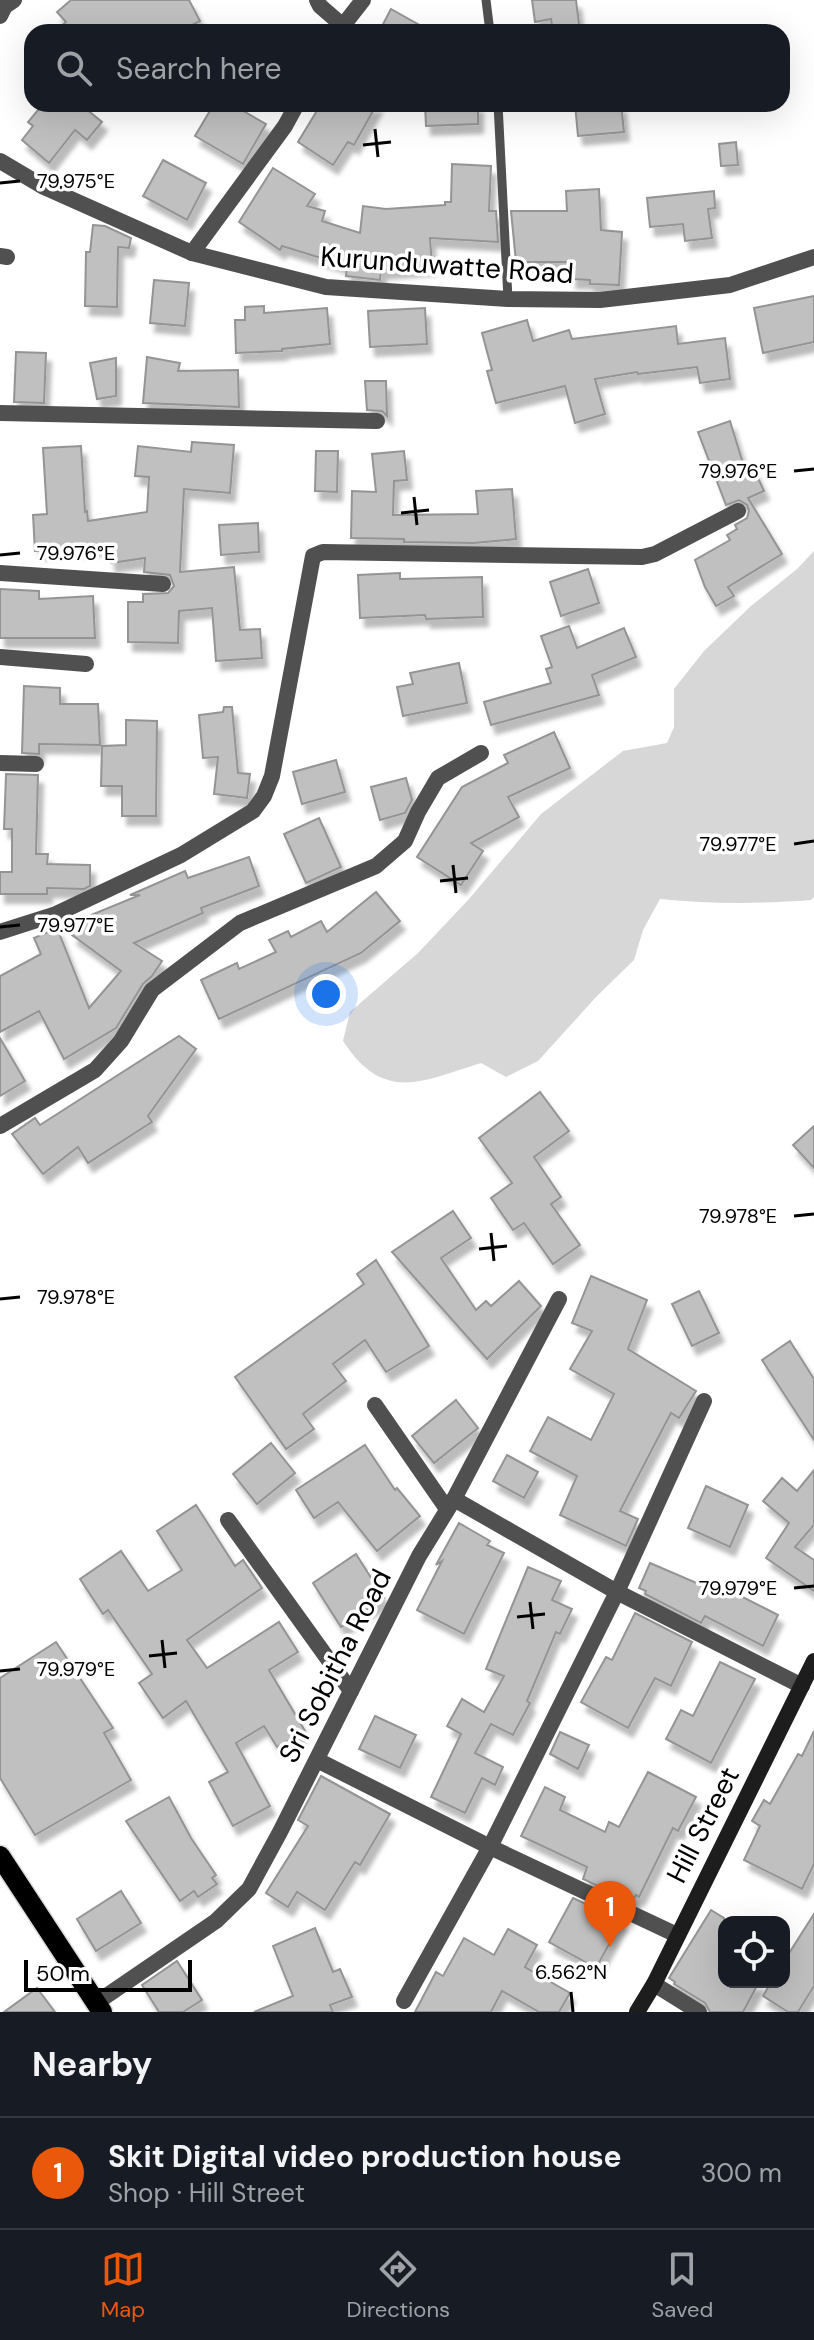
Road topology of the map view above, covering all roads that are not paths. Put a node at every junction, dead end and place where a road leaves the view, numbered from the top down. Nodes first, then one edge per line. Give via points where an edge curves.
1 (14, 0) edge
2 (317, 0) edge
3 (363, 0) edge
4 (486, 0) edge
5 (0, 16) edge
6 (336, 24) edge
7 (343, 24) edge
8 (489, 24) edge
9 (293, 112) edge
10 (498, 112) edge
11 (0, 161) edge
12 (192, 253) junction
13 (814, 257) edge
14 (508, 299) junction
15 (0, 413) edge
16 (377, 421) dead end
17 (738, 511) dead end
18 (0, 573) edge
19 (163, 584) dead end
20 (0, 657) edge
21 (86, 664) dead end
22 (481, 753) dead end
23 (0, 763) edge
24 (36, 764) dead end
25 (0, 932) edge
26 (0, 1126) edge
27 (559, 1299) dead end
28 (704, 1401) dead end
29 (375, 1405) dead end
30 (450, 1504) junction
31 (228, 1520) dead end
32 (617, 1592) junction
33 (814, 1661) edge
34 (802, 1686) junction
35 (351, 1691) junction
36 (317, 1760) junction
37 (490, 1847) junction
38 (0, 1856) edge
39 (677, 1935) junction
40 (654, 1984) junction
41 (404, 2001) dead end
42 (99, 2007) edge
43 (637, 2012) edge
44 (699, 2012) edge

1 - 5 street
2 - 6 street
3 - 7 street
4 - 8 lane
9 - 12 street
10 - 14 lane
11 - 12 street, Kurunduwatte Road via 44,187
12 - 14 street, Kurunduwatte Road via 326,287
13 - 14 street, Kurunduwatte Road via 730,285 600,300
15 - 16 street
17 - 25 street via 642,557 323,552 313,556 272,776 253,811 181,855 56,914
18 - 19 street
20 - 21 street
22 - 26 street via 438,778 405,841 376,866 240,923 152,990 121,1041 95,1070
23 - 24 street
27 - 30 street, Sri Sobitha Road
28 - 32 street
29 - 30 street
30 - 32 street
30 - 35 street, Sri Sobitha Road
31 - 35 street
32 - 34 street
32 - 37 street
33 - 34 main road, Hill Street
34 - 39 main road, Hill Street
35 - 36 street, Sri Sobitha Road
36 - 37 street
36 - 42 street, Sri Sobitha Road via 249,1889 216,1921
37 - 39 street
37 - 41 street
38 - 42 main road
39 - 40 main road, Hill Street
40 - 43 main road, Hill Street
40 - 44 street

